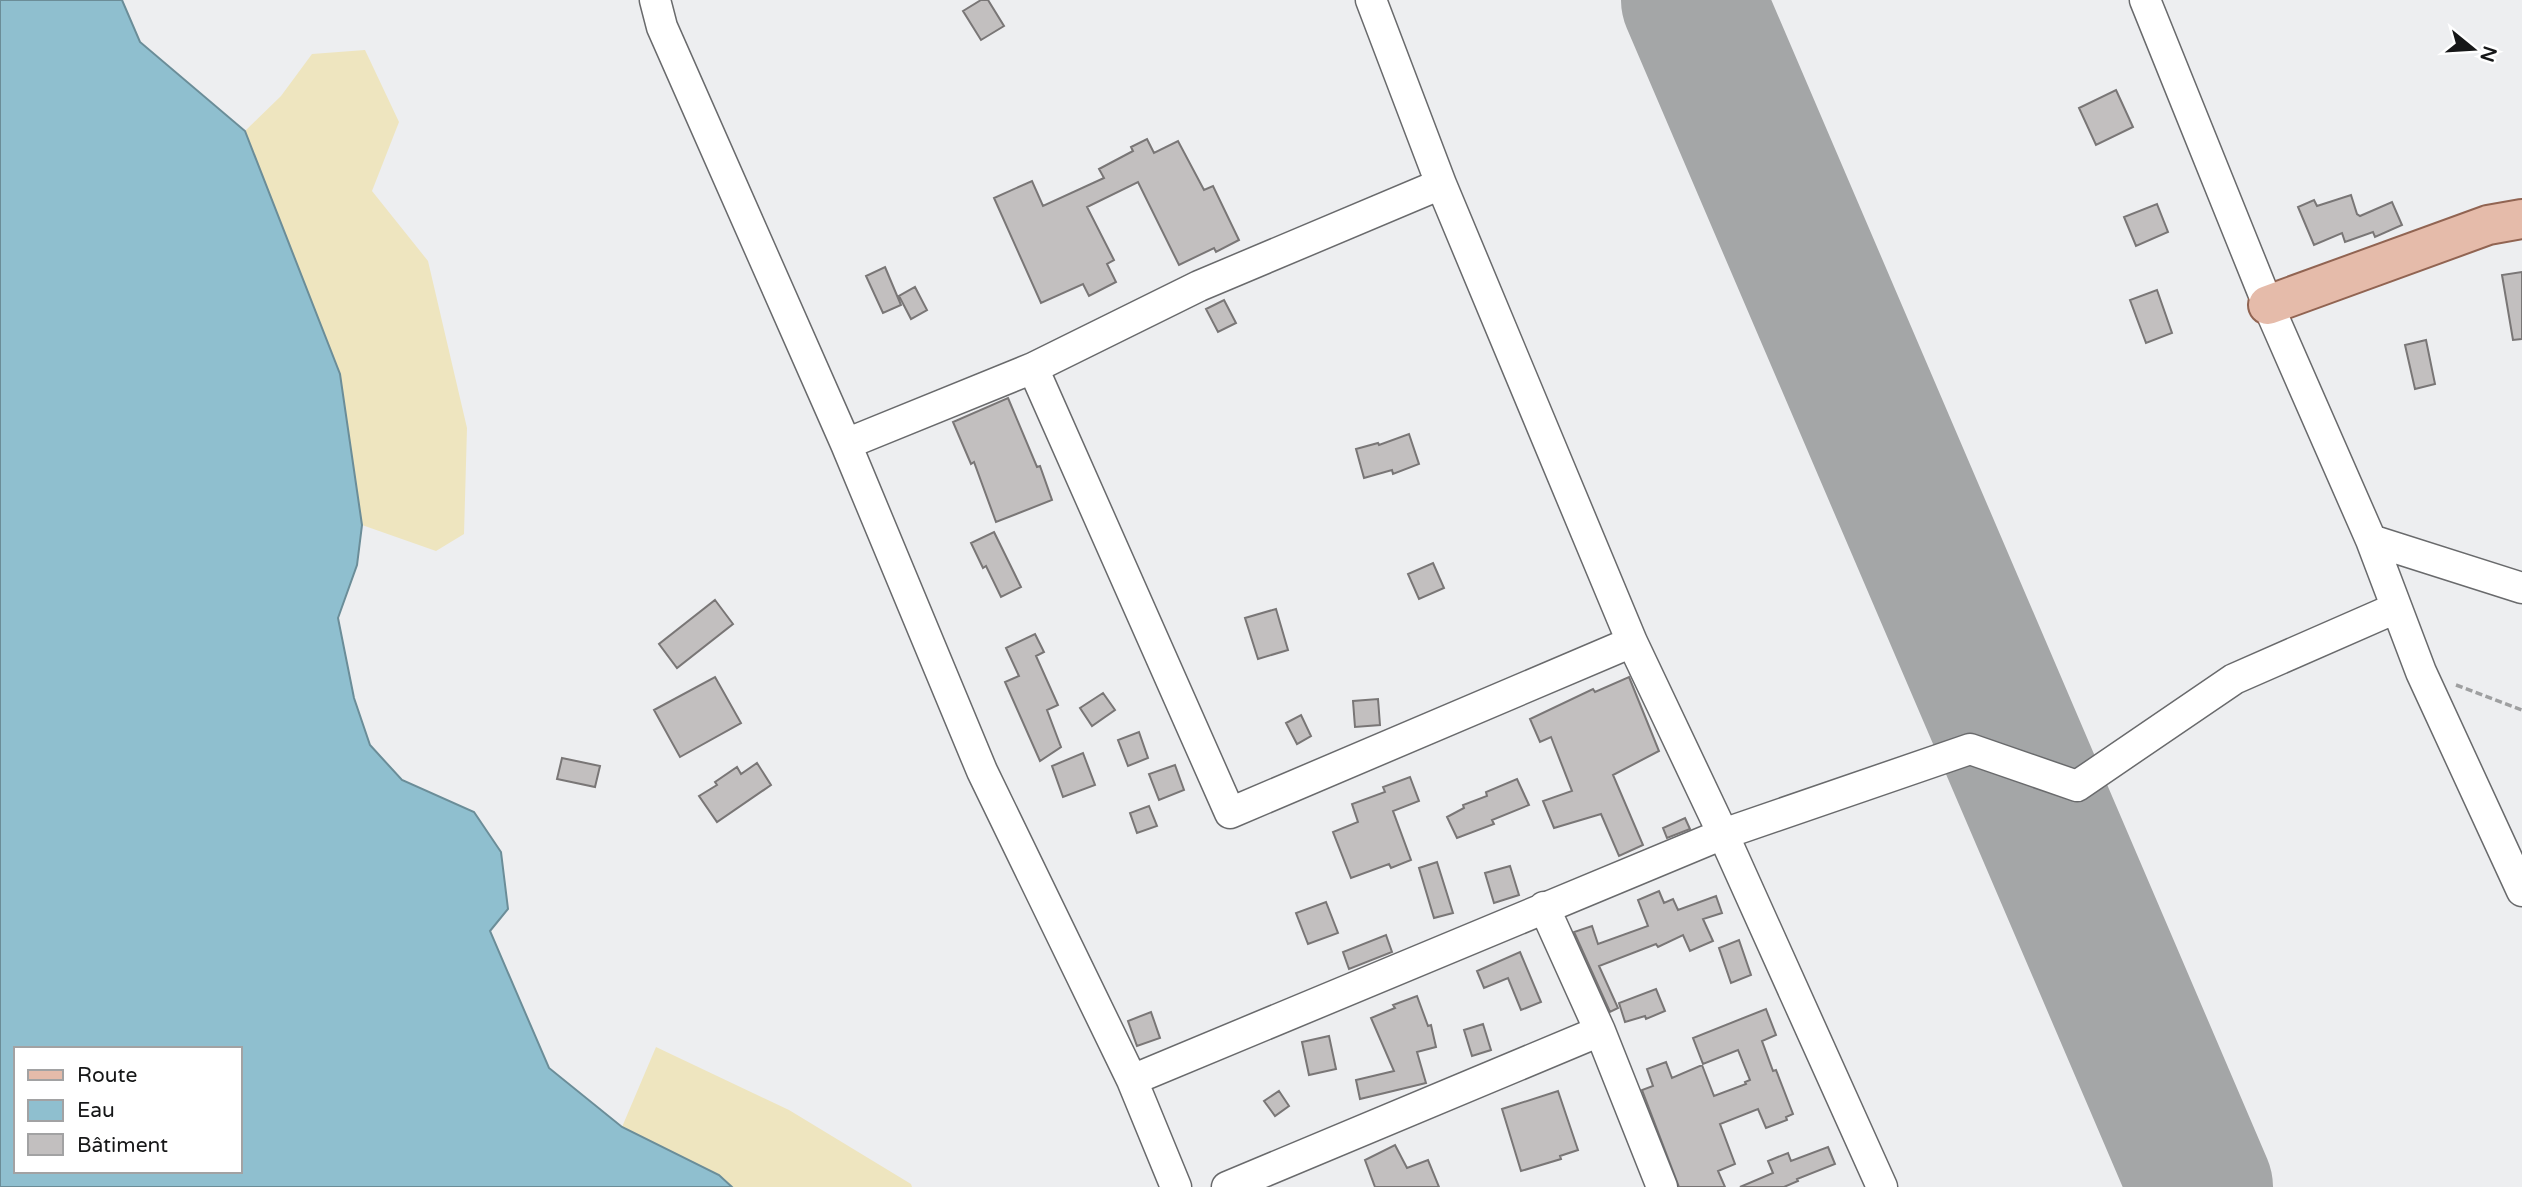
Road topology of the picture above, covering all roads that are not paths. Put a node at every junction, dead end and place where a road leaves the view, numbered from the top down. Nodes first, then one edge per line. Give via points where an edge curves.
1 (655, 0) edge
2 (1371, 0) edge
3 (2145, 0) edge
4 (1441, 184) junction
5 (2522, 219) edge
6 (2268, 305) junction
7 (1033, 368) junction
8 (846, 444) junction
9 (2371, 540) junction
10 (2522, 587) edge
11 (2396, 608) junction
12 (1632, 642) junction
13 (1723, 834) junction
14 (2522, 891) edge
15 (1544, 907) junction
16 (1600, 1031) junction
17 (1132, 1080) junction
18 (1176, 1187) edge
19 (1227, 1187) edge
20 (1662, 1187) edge
21 (1882, 1187) edge

1 - 8 street via 662,27
2 - 4 street
3 - 6 street
4 - 7 street via 1199,286
4 - 12 street
5 - 6 main road via 2488,225
6 - 9 street
7 - 8 street
7 - 12 street via 1230,813
8 - 17 street via 982,771
9 - 10 street
9 - 11 street
11 - 13 street via 2234,679 2077,786 1970,749
11 - 14 street
12 - 13 street
13 - 15 street
13 - 21 street
15 - 16 street
15 - 17 street
16 - 19 street
16 - 20 street
17 - 18 street

